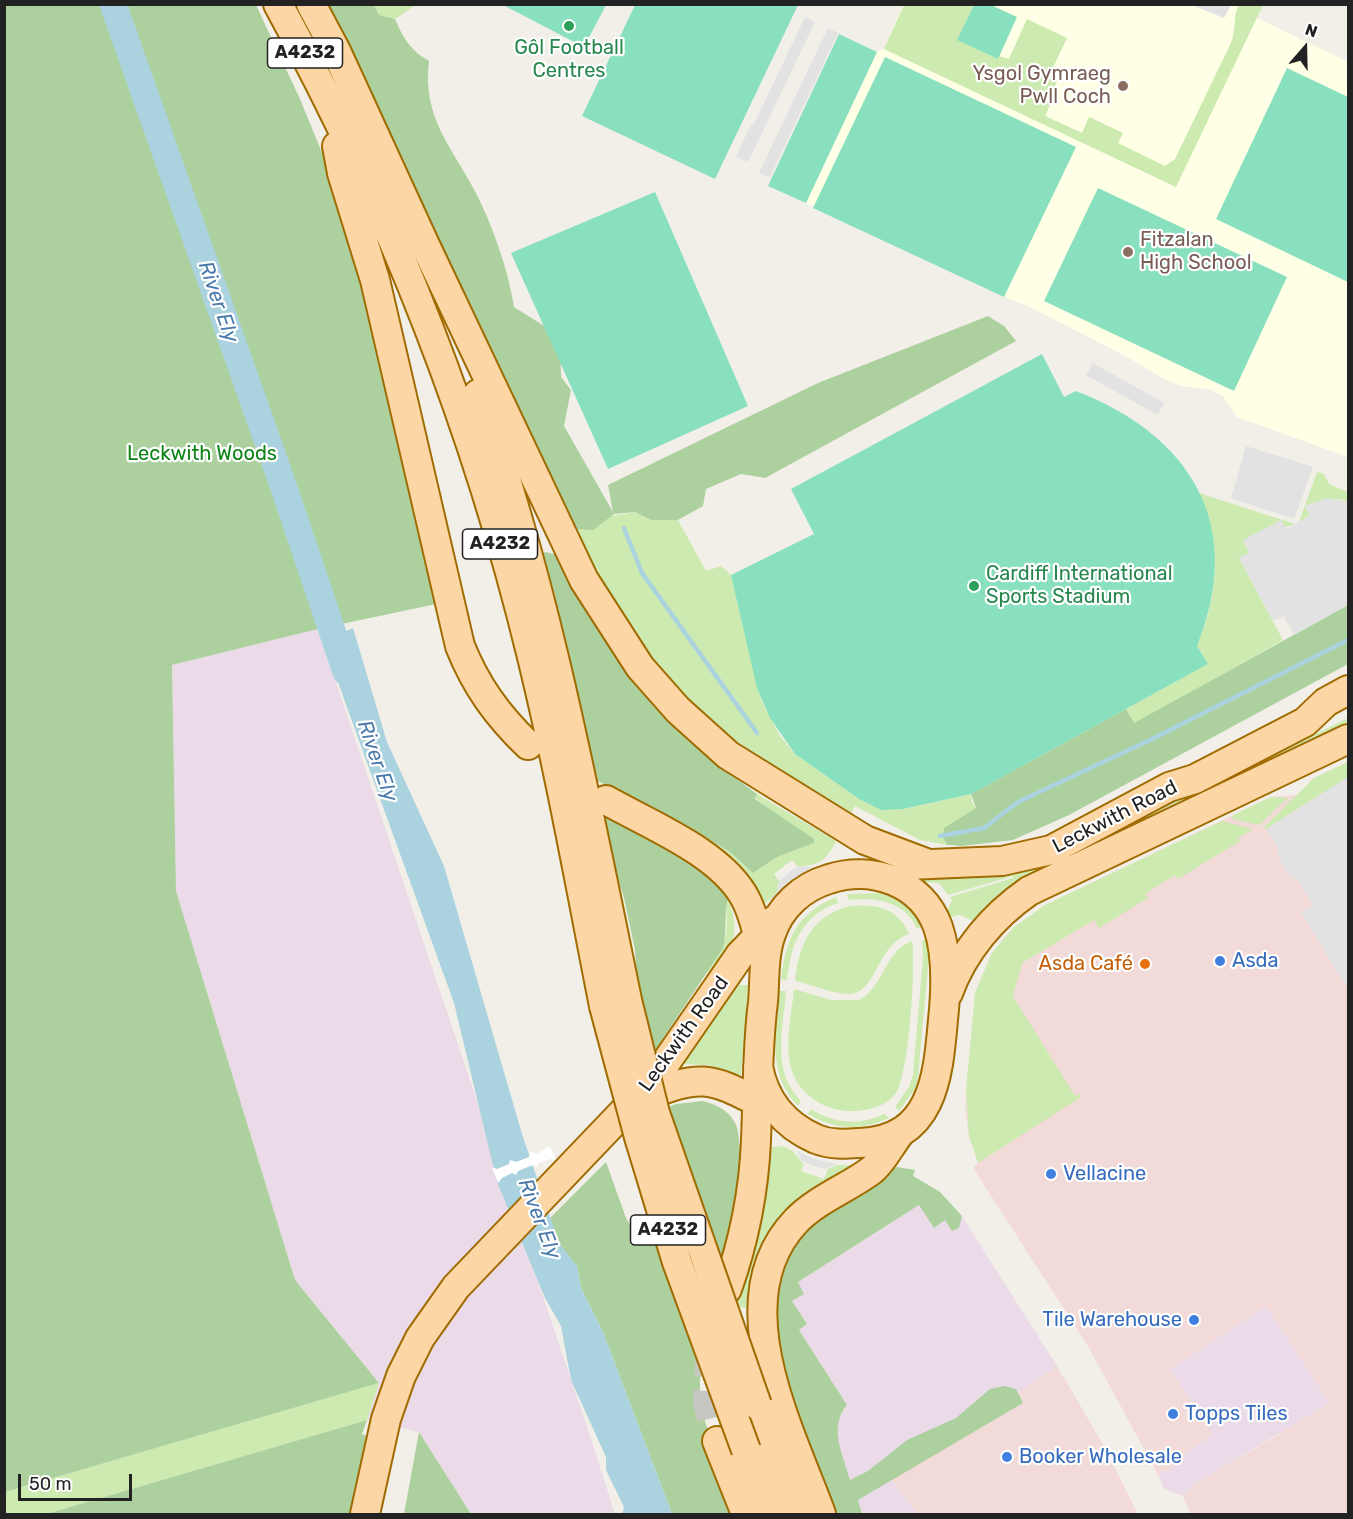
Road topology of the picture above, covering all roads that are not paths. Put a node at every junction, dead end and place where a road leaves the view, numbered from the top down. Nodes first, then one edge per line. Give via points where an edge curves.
1 (278, 4) edge
2 (311, 4) edge
3 (330, 103) junction
4 (425, 245) junction
5 (1348, 690) edge
6 (1348, 739) edge
7 (528, 745) dead end
8 (606, 800) dead end
9 (865, 840) junction
10 (926, 863) junction
11 (891, 867) junction
12 (859, 873) junction
13 (911, 890) junction
14 (762, 949) junction
15 (616, 1003) junction
16 (944, 1006) junction
17 (634, 1101) junction
18 (769, 1108) junction
19 (900, 1133) junction
20 (727, 1289) dead end
21 (717, 1441) tunnel mouth
22 (365, 1515) edge
23 (746, 1515) edge
24 (771, 1515) edge
25 (797, 1515) edge
26 (821, 1515) edge

1 - 3 main road, A4232
2 - 4 main road, A4232
3 - 7 main road via 342,173 375,280 460,646 486,698
3 - 15 main road, A4232 via 424,318 500,543
4 - 9 main road via 584,580 640,667 710,741 767,781
4 - 15 main road, A4232 via 490,429 568,711
5 - 10 main road, Leckwith Road via 1326,702 1305,722 1195,779 1169,787 1051,850 1002,861
6 - 16 main road, Leckwith Road via 1029,891 996,919 968,953
8 - 14 main road via 695,850 728,874 747,900
9 - 10 main road
9 - 11 main road
10 - 11 main road, Leckwith Road
11 - 12 main road, Leckwith Road
11 - 13 main road
12 - 13 main road via 892,879
12 - 14 main road, Leckwith Road via 828,879 806,889 781,913
13 - 16 main road via 925,904 938,927 944,962
14 - 17 main road, Leckwith Road via 740,955 673,1053
14 - 18 main road via 758,1066
15 - 24 main road, A4232, bridge via 639,1137 677,1262
15 - 25 main road, A4232, bridge
16 - 19 main road via 932,1093
17 - 18 main road, Leckwith Road via 672,1085 701,1080 726,1086
17 - 22 main road, Leckwith Road via 456,1287 420,1338 386,1419
18 - 19 main road, Leckwith Road via 806,1135 838,1145 876,1141
18 - 20 main road via 756,1141 741,1246
19 - 26 main road via 873,1169 798,1219 775,1252 766,1277 762,1321 767,1360
21 - 23 main road

